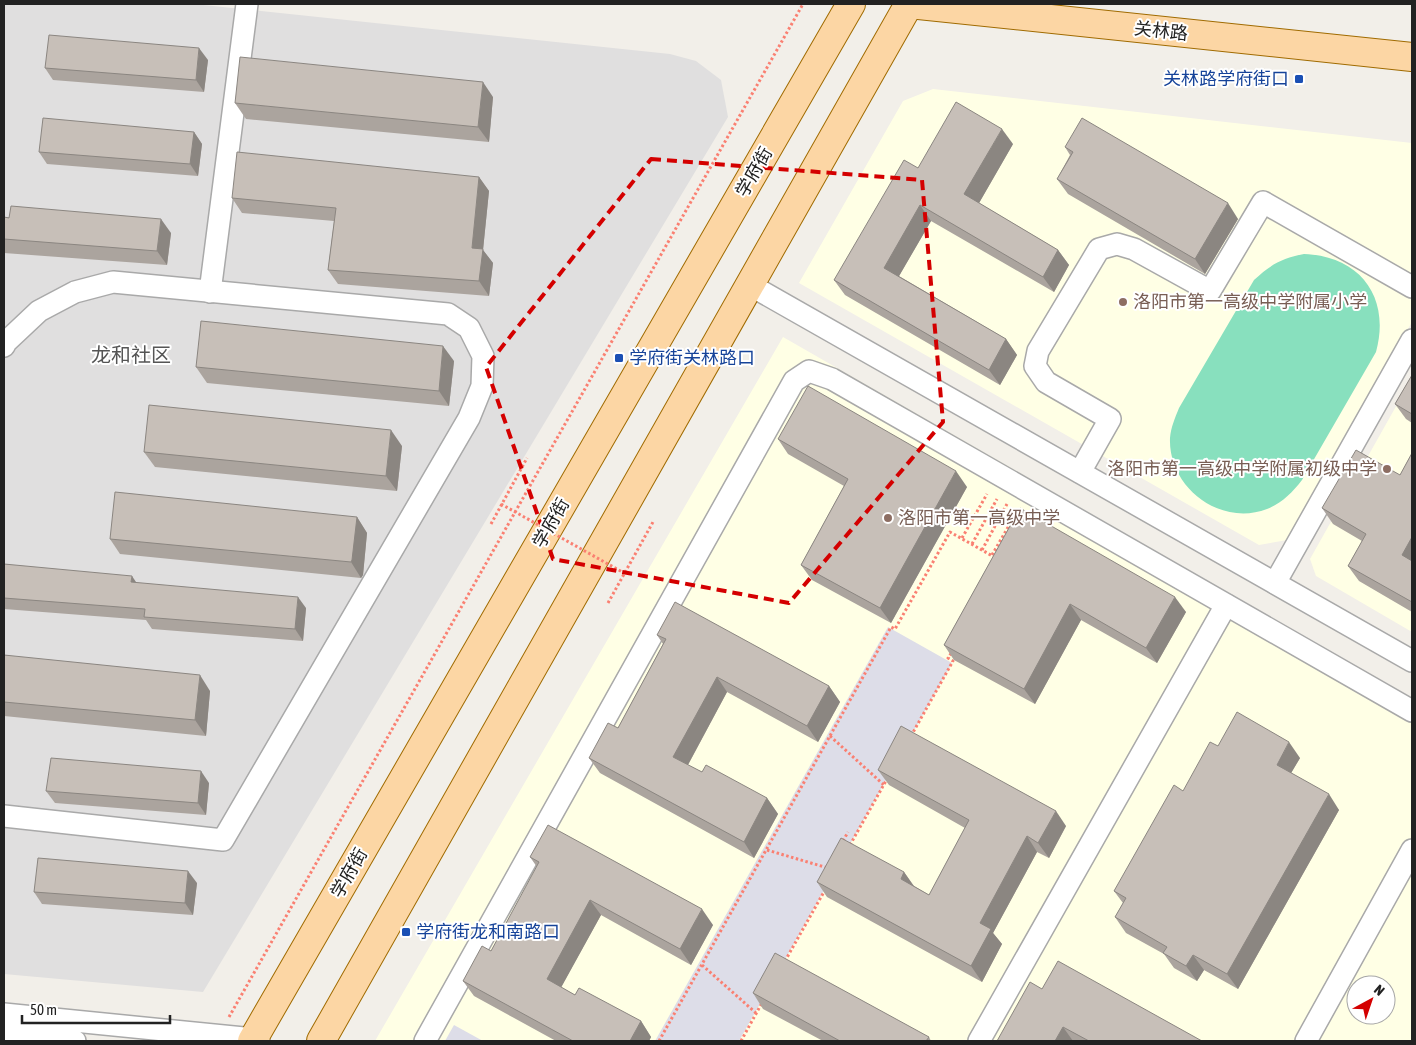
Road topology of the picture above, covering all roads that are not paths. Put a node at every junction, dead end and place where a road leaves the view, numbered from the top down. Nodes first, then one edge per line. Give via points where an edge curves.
1 (247, 4) edge
2 (850, 4) edge
3 (909, 4) edge
4 (1029, 11) edge
5 (1412, 57) edge
6 (750, 285) junction
7 (1412, 287) edge
8 (210, 292) junction
9 (1412, 340) edge
10 (4, 346) edge
11 (1080, 472) junction
12 (1275, 583) junction
13 (1226, 605) junction
14 (1412, 661) edge
15 (1412, 712) edge
16 (4, 816) edge
17 (1412, 850) edge
18 (4, 1014) edge
19 (4, 1034) edge
20 (75, 1041) edge
21 (255, 1041) edge
22 (320, 1041) edge
23 (425, 1041) edge
24 (978, 1041) edge
25 (1306, 1041) edge

1 - 8 street
2 - 21 main road, 学府街
3 - 4 main road, 关林路
3 - 6 main road
4 - 5 main road, 关林路
6 - 11 street
6 - 22 main road
7 - 11 street via 1263,202 1210,291 1134,249 1117,244 1099,249 1038,351 1035,366 1046,382 1110,419
8 - 10 street via 113,282 104,284 75,292 39,311
8 - 16 street via 448,314 469,328 483,356 482,386 469,418 223,840
9 - 12 street
11 - 12 street
12 - 14 street
13 - 15 street
13 - 23 street via 832,379 809,370 794,381
13 - 24 street
17 - 25 street
18 - 21 street
19 - 20 street

